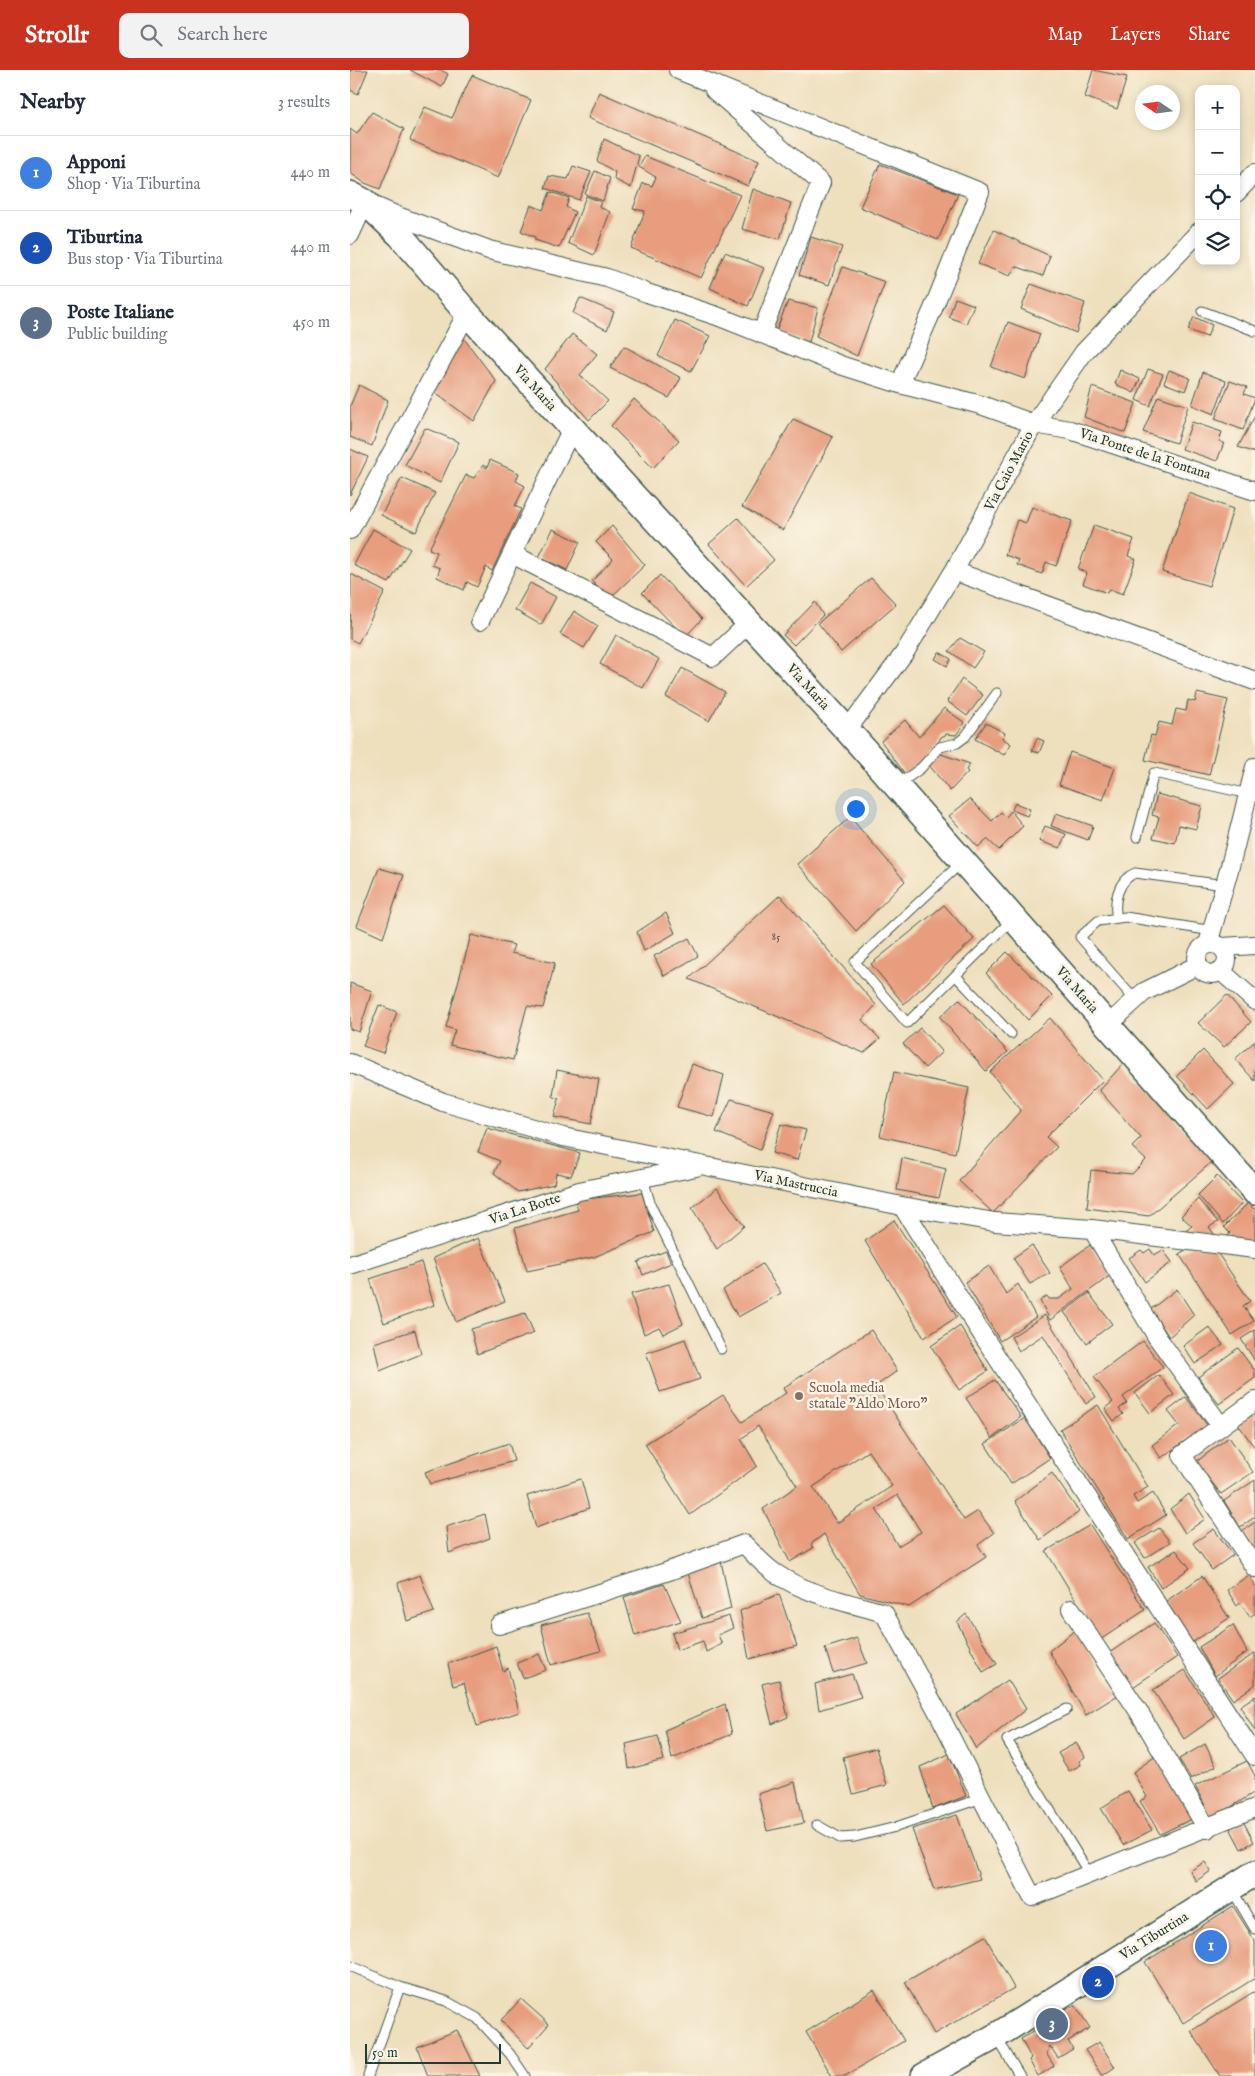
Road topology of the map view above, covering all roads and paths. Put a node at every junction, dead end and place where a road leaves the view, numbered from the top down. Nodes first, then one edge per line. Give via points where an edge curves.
1 (678, 70) edge
2 (702, 80) junction
3 (1255, 173) edge
4 (1240, 189) edge
5 (358, 198) edge
6 (350, 235) edge
7 (1195, 236) edge
8 (1202, 311) dead end
9 (467, 313) junction
10 (1255, 331) edge
11 (762, 334) junction
12 (900, 384) junction
13 (1034, 424) junction
14 (572, 428) junction
15 (1255, 491) edge
16 (350, 530) edge
17 (512, 554) junction
18 (954, 571) junction
19 (480, 621) dead end
20 (749, 623) junction
21 (1255, 681) edge
22 (997, 693) dead end
23 (847, 730) junction
24 (1255, 767) edge
25 (896, 786) junction
26 (1250, 802) edge
27 (1137, 837) dead end
28 (964, 862) junction
29 (1225, 885) junction
30 (1117, 918) junction
31 (1014, 919) junction
32 (1214, 941) junction
33 (1254, 946) edge
34 (1198, 965) junction
35 (1222, 972) junction
36 (956, 976) junction
37 (1135, 1000) junction
38 (1255, 1001) edge
39 (1108, 1025) junction
40 (1011, 1034) dead end
41 (350, 1063) edge
42 (704, 1165) junction
43 (643, 1178) junction
44 (1255, 1192) edge
45 (902, 1206) junction
46 (1092, 1229) junction
47 (1255, 1248) edge
48 (350, 1265) edge
49 (721, 1348) dead end
50 (1255, 1401) edge
51 (1220, 1426) junction
52 (1255, 1568) edge
53 (1071, 1609) dead end
54 (499, 1625) dead end
55 (1067, 1709) dead end
56 (1255, 1756) edge
57 (982, 1798) junction
58 (1255, 1808) edge
59 (817, 1825) dead end
60 (1207, 1829) junction
61 (1090, 1875) junction
62 (1245, 1881) edge
63 (1255, 1929) edge
64 (350, 1966) edge
65 (400, 1987) junction
66 (996, 2036) junction
67 (368, 2076) edge
68 (525, 2076) edge
69 (924, 2076) edge
70 (1020, 2076) edge

1 - 2 street
2 - 11 street via 821,182
2 - 12 street via 980,192
3 - 4 street
5 - 6 street
5 - 9 street, Via Maria via 400,235
5 - 11 street, Via Ponte de la Fontana via 489,250 607,278
7 - 13 street, Via Caio Mario via 1084,352
8 - 10 lane
9 - 14 street, Via Maria
9 - 16 street
11 - 12 street, Via Ponte de la Fontana
12 - 13 street, Via Ponte de la Fontana via 980,405
13 - 15 street, Via Ponte de la Fontana via 1070,430
13 - 18 street, Via Caio Mario
14 - 17 street
14 - 20 street, Via Maria
17 - 19 street
17 - 20 street via 713,657
18 - 21 street
18 - 23 street, Via Caio Mario via 905,652
20 - 23 street, Via Maria
22 - 25 lane via 965,736 957,743 940,747 921,768
23 - 25 street, Via Maria
24 - 26 street
25 - 28 street, Via Maria
26 - 27 lane via 1154,773
26 - 29 street
28 - 31 street, Via Maria
28 - 36 lane via 855,962 907,1023
29 - 30 lane via 1135,873 1128,876 1117,894
29 - 32 street
30 - 32 lane via 1125,917
30 - 37 lane via 1098,921 1080,937
31 - 36 lane
31 - 39 street, Via Maria
32 - 33 street
32 - 34 street via 1197,955
32 - 35 street via 1226,951 1228,961
34 - 35 street via 1204,973
34 - 37 street via 1144,992
35 - 38 street
36 - 40 lane
37 - 39 street
39 - 44 street, Via Maria
41 - 42 street, Via Mastruccia via 443,1102 563,1137
42 - 43 street, Via La Botte
42 - 45 street, Via Mastruccia
43 - 48 street, Via La Botte via 580,1191
43 - 49 lane via 651,1206
45 - 46 street, Via Mastruccia via 995,1222
45 - 56 street
46 - 47 street, Via Mastruccia
46 - 51 street via 1157,1337
50 - 51 street
51 - 52 street via 1182,1455
53 - 60 street via 1139,1712
54 - 57 street via 744,1544 774,1573 794,1584 884,1613
55 - 61 lane via 1007,1740
57 - 59 lane via 855,1837 840,1838
57 - 61 street via 1032,1897
58 - 60 street
60 - 61 street
62 - 63 lane
62 - 66 street, Via Tiburtina
64 - 65 lane
65 - 67 lane
65 - 68 lane via 446,2001 477,2018
66 - 69 street, Via Tiburtina
66 - 70 lane

